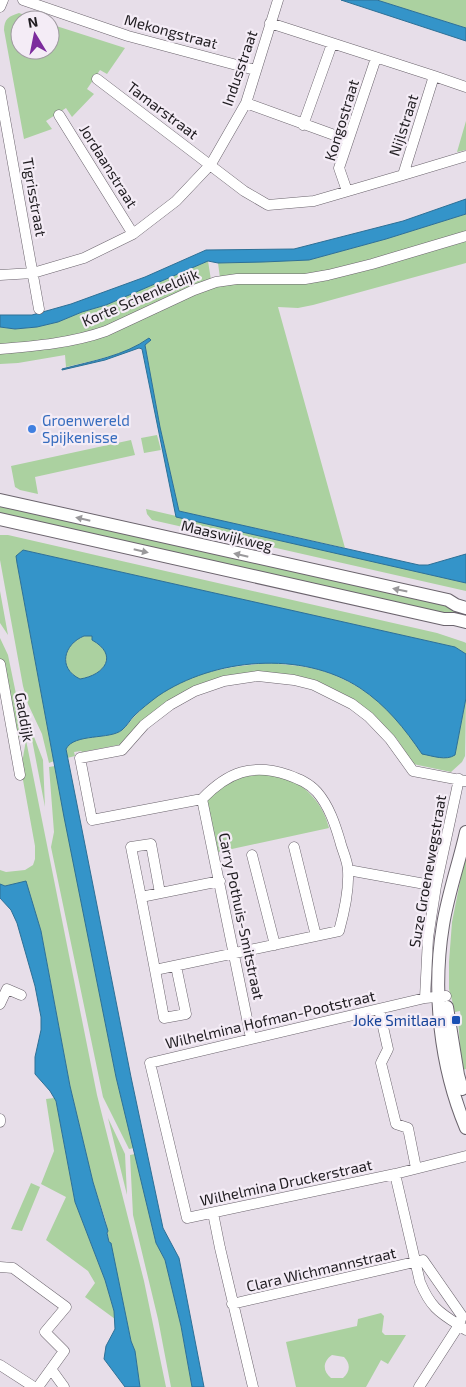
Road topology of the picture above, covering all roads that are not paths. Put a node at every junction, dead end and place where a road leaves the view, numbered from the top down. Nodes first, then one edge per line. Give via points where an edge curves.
1 (3, 0) edge
2 (24, 0) edge
3 (278, 0) edge
4 (0, 7) edge
5 (270, 23) junction
6 (332, 44) junction
7 (376, 58) junction
8 (255, 70) junction
9 (434, 76) junction
10 (97, 79) dead end
11 (466, 87) edge
12 (0, 92) edge
13 (246, 103) junction
14 (59, 115) dead end
15 (303, 125) junction
16 (348, 140) junction
17 (466, 156) edge
18 (211, 164) junction
19 (403, 175) junction
20 (347, 190) junction
21 (134, 234) junction
22 (466, 236) edge
23 (33, 273) junction
24 (0, 275) edge
25 (39, 309) dead end
26 (0, 349) edge
27 (0, 500) edge
28 (0, 519) edge
29 (448, 600) junction
30 (466, 601) edge
31 (466, 608) edge
32 (444, 619) junction
33 (466, 622) edge
34 (466, 628) edge
35 (0, 664) edge
36 (20, 775) dead end
37 (462, 780) edge
38 (202, 799) junction
39 (466, 832) edge
40 (294, 846) dead end
41 (252, 855) dead end
42 (348, 870) junction
43 (220, 881) junction
44 (436, 886) junction
45 (160, 893) junction
46 (141, 896) junction
47 (316, 936) junction
48 (275, 945) junction
49 (235, 954) junction
50 (176, 966) junction
51 (155, 970) junction
52 (21, 995) dead end
53 (442, 996) junction
54 (425, 998) junction
55 (0, 1004) edge
56 (379, 1009) junction
57 (252, 1038) junction
58 (466, 1103) edge
59 (466, 1128) edge
60 (169, 1142) joint
61 (465, 1159) edge
62 (416, 1168) junction
63 (395, 1174) junction
64 (213, 1213) junction
65 (416, 1263) junction
66 (0, 1267) edge
67 (232, 1304) junction
68 (462, 1328) edge
69 (0, 1365) edge
70 (51, 1369) junction
71 (36, 1387) edge
72 (64, 1387) edge
73 (253, 1387) edge
74 (419, 1387) edge

1 - 4 street
2 - 8 street, Mekongstraat via 128,36
3 - 5 street, Indusstraat
5 - 6 street
5 - 8 street, Indusstraat
6 - 7 street
6 - 15 street
7 - 9 street
7 - 16 street, Kongostraat
8 - 13 street, Indusstraat
9 - 11 street
9 - 19 street, Nijlstraat
10 - 18 street, Tamarstraat
12 - 23 street, Tigrisstraat
13 - 15 street
13 - 18 street, Indusstraat
14 - 21 street, Jordaanstraat
15 - 16 street
16 - 20 street, Kongostraat via 339,168
17 - 19 street
18 - 20 street, Nijlstraat via 244,191 268,205 314,201
18 - 21 street, Indusstraat via 176,201
19 - 20 street, Nijlstraat
21 - 23 street, Indusstraat via 84,258
22 - 26 street, Korte Schenkeldijk via 321,276 216,282 92,336 55,344
23 - 24 street, Indusstraat
23 - 25 street, Tigrisstraat
29 -> 27 street, Maaswijkweg
28 -> 32 street
29 - 30 street, Maaswijkweg
29 - 31 street, Maaswijkweg
32 - 33 street
32 - 34 street
35 - 36 street, Gaddijk
37 - 38 street via 413,771 369,717 333,694 294,680 258,676 224,681 195,691 170,705 144,726 122,750 80,758 92,820
37 - 44 street, Suze Groenewegstraat
38 - 42 street via 213,788 241,771 271,770 303,781 318,793 333,818
38 - 43 street, Carry Pothuis-Smitstraat
39 - 53 street via 458,865
40 - 47 street
41 - 48 street
42 - 44 street
42 - 47 street via 339,931
43 - 45 street
43 - 49 street, Carry Pothuis-Smitstraat
44 - 54 street, Suze Groenewegstraat via 428,938
45 - 46 street
45 - 46 street via 150,844 131,848
46 - 51 street
47 - 48 street
48 - 49 street
49 - 50 street
49 - 57 street, Carry Pothuis-Smitstraat
50 - 51 street
50 - 51 street via 186,1014 164,1018
52 - 55 street via 7,989
53 - 54 street, Wilhelmina Hofman-Pootstraat
53 - 58 street
53 - 59 street via 442,1038
54 - 56 street, Wilhelmina Hofman-Pootstraat
56 - 57 street, Wilhelmina Hofman-Pootstraat
56 - 62 street via 388,1049 381,1063 396,1124 408,1128
57 - 60 street, Wilhelmina Hofman-Pootstraat via 150,1063
60 - 64 street, Wilhelmina Druckerstraat via 187,1218
61 - 62 street, Wilhelmina Druckerstraat
62 - 63 street, Wilhelmina Druckerstraat
63 - 64 street, Wilhelmina Druckerstraat
63 - 65 street
64 - 67 street
65 - 67 street, Clara Wichmannstraat
65 - 68 street via 427,1298 440,1313
65 - 68 street via 423,1260 462,1316
66 - 70 street via 14,1268 66,1307 45,1332 64,1352
67 - 73 street
68 - 74 street
69 - 71 street
70 - 71 street
70 - 72 street

